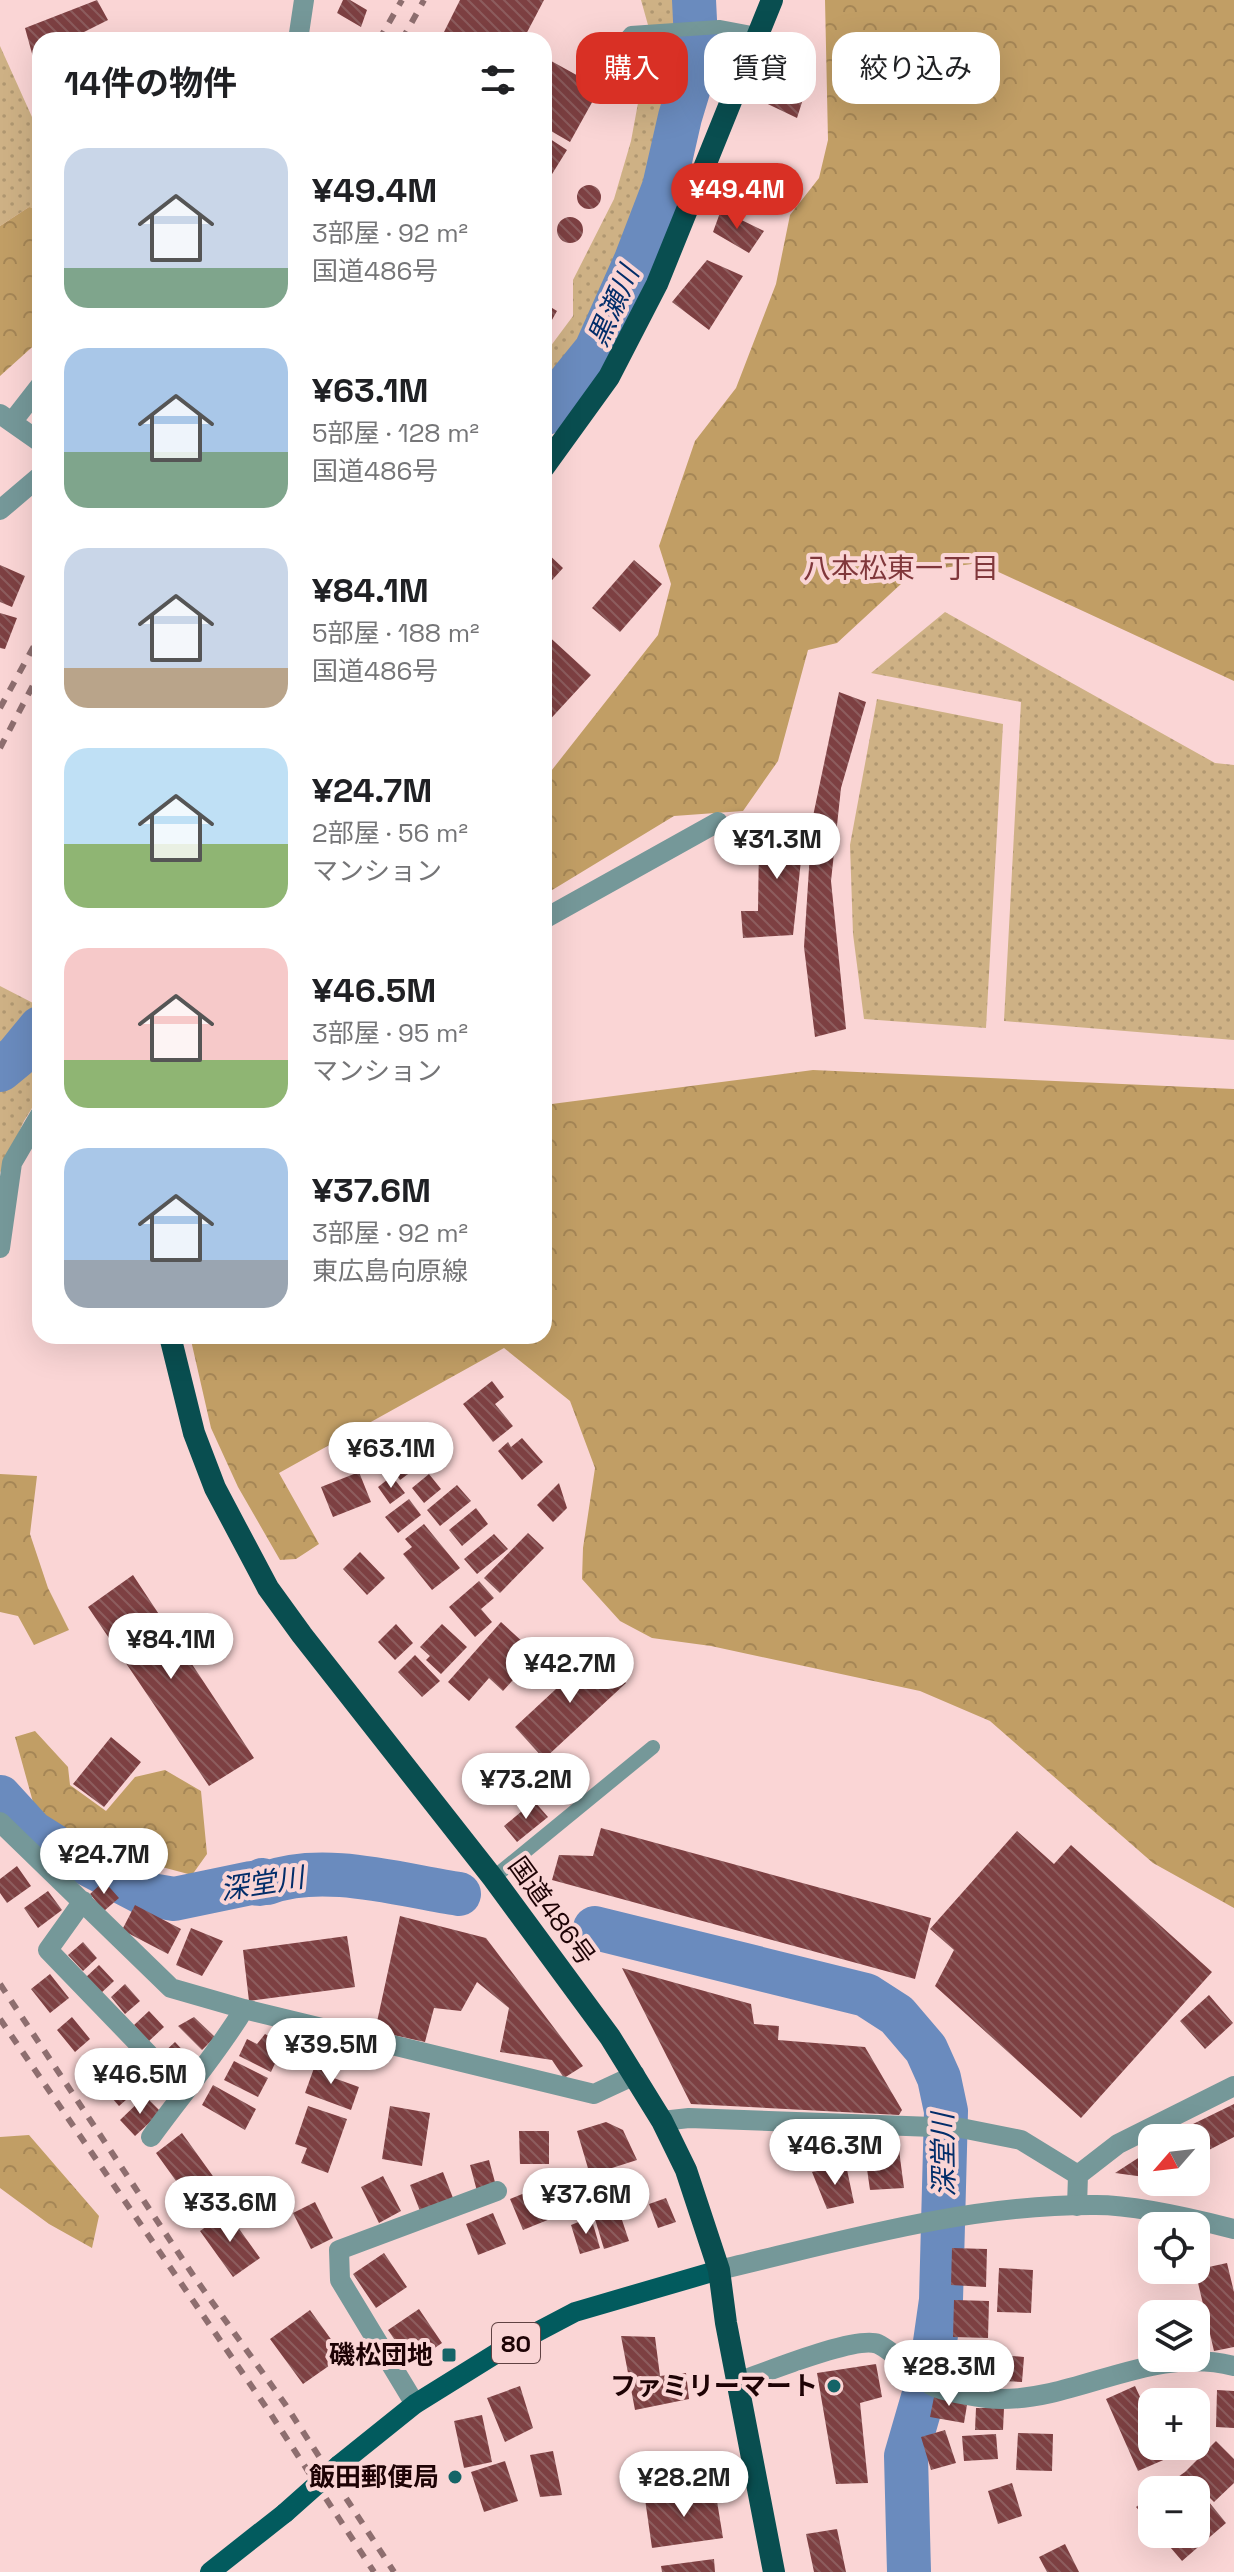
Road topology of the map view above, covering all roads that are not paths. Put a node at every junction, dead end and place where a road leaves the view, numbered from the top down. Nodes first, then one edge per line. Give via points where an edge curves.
1 (304, 0) edge
2 (772, 0) edge
3 (299, 32) edge
4 (662, 32) edge
5 (745, 32) edge
6 (757, 32) edge
7 (730, 104) edge
8 (32, 394) edge
9 (6, 418) edge
10 (32, 436) edge
11 (552, 456) edge
12 (32, 483) edge
13 (0, 510) edge
14 (718, 822) dead end
15 (552, 915) edge
16 (32, 1129) edge
17 (0, 1248) edge
18 (172, 1344) edge
19 (653, 1747) dead end
20 (0, 1822) edge
21 (493, 1878) junction
22 (83, 1901) junction
23 (244, 2009) junction
24 (635, 2075) junction
25 (1234, 2086) edge
26 (184, 2091) junction
27 (662, 2121) junction
28 (151, 2137) dead end
29 (1078, 2175) junction
30 (497, 2191) dead end
31 (1077, 2206) junction
32 (1234, 2229) edge
33 (719, 2270) junction
34 (1234, 2366) edge
35 (738, 2382) junction
36 (415, 2404) junction
37 (210, 2572) edge
38 (774, 2572) edge

1 - 3 street
2 - 6 highway
4 - 5 lane via 719,27
7 - 11 highway via 657,284 609,377
8 - 9 street
9 - 10 street
12 - 13 street
14 - 15 street
16 - 17 street via 12,1163
18 - 21 highway, 国道486号 via 194,1433 215,1488 268,1588
19 - 21 lane
20 - 22 street
21 - 24 highway, 国道486号
22 - 23 street via 171,1988
22 - 26 street via 48,1950
23 - 24 street via 594,2094
23 - 26 street
24 - 27 highway, 国道486号
25 - 29 street via 1118,2144
26 - 28 street
27 - 29 street via 961,2128 1021,2140
27 - 33 highway, 国道486号 via 686,2170
29 - 31 street
30 - 36 street via 339,2250 340,2280
31 - 32 street via 1140,2211
31 - 33 street via 922,2222
33 - 35 highway, 国道486号
33 - 36 main road, 80 via 575,2312
34 - 35 street via 1216,2361 1145,2365 1034,2396 1000,2400 934,2387 876,2343 849,2345
35 - 38 highway, 国道486号
36 - 37 main road, 80, bridge

